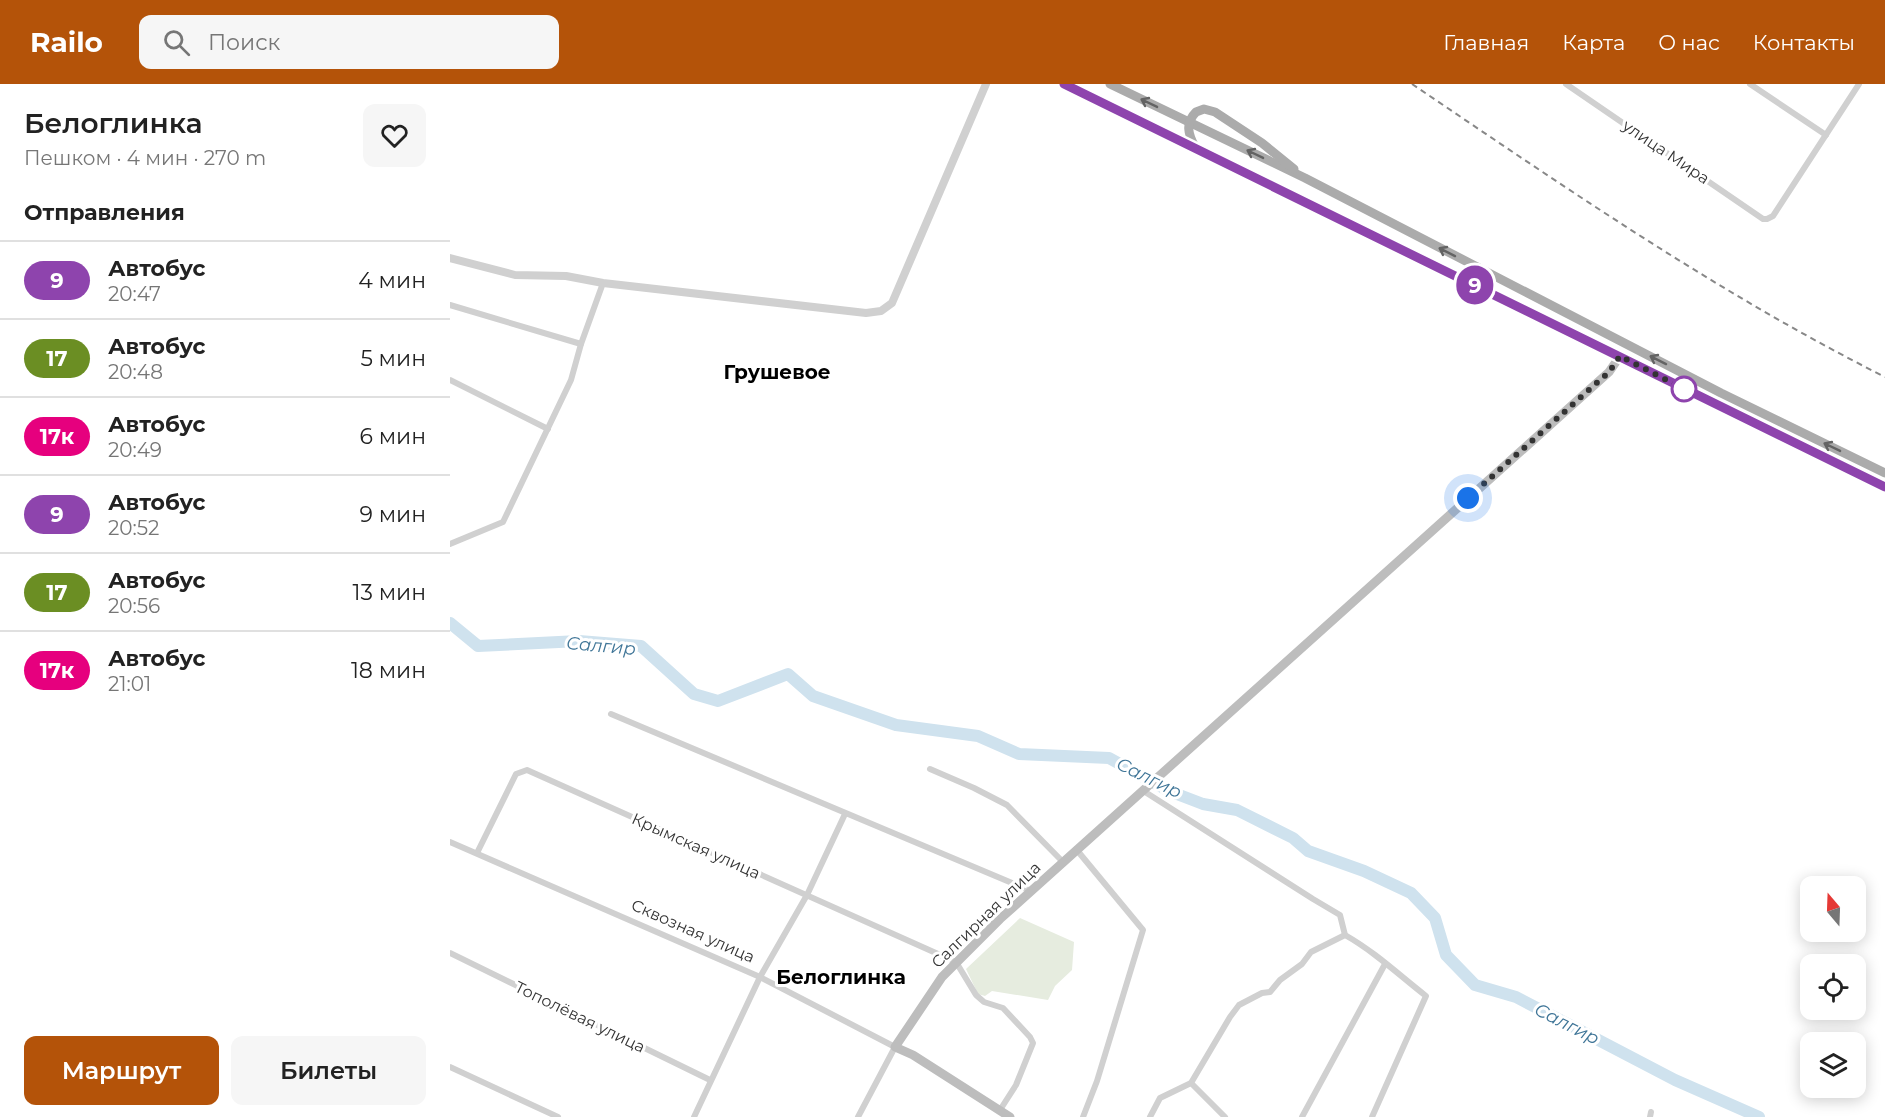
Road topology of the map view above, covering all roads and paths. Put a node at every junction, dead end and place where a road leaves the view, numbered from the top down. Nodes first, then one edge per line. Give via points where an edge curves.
1 (986, 84) edge
2 (1064, 84) edge
3 (1110, 84) edge
4 (1566, 84) edge
5 (1750, 84) edge
6 (1859, 84) edge
7 (1190, 119) junction
8 (1826, 135) junction
9 (1195, 147) junction
10 (1305, 178) junction
11 (450, 258) edge
12 (603, 283) junction
13 (450, 305) edge
14 (581, 344) junction
15 (1620, 356) junction
16 (450, 380) edge
17 (548, 429) junction
18 (1885, 473) edge
19 (1885, 487) edge
20 (450, 544) edge
21 (611, 714) dead end
22 (930, 769) dead end
23 (1143, 789) junction
24 (845, 814) junction
25 (450, 842) edge
26 (1076, 849) junction
27 (477, 854) junction
28 (1063, 862) junction
29 (1032, 891) junction
30 (807, 895) junction
31 (1345, 935) junction
32 (450, 953) edge
33 (957, 962) junction
34 (1385, 964) junction
35 (760, 977) junction
36 (895, 1047) junction
37 (450, 1067) edge
38 (710, 1080) junction
39 (1191, 1083) junction
40 (1000, 1110) junction
41 (558, 1117) edge
42 (694, 1117) edge
43 (858, 1117) edge
44 (1010, 1117) edge
45 (1083, 1117) edge
46 (1150, 1117) edge
47 (1225, 1117) edge
48 (1302, 1117) edge
49 (1372, 1117) edge

1 - 12 street via 892,303 881,311 866,313
2 - 9 main road
7 -> 3 main road
4 - 8 street, улица Мира via 1763,219 1773,216
5 - 8 street
6 - 8 street
7 - 9 main road via 1189,135
10 -> 7 main road
7 - 10 main road via 1204,109 1215,112 1263,143
9 - 15 main road
18 -> 10 main road via 1721,393
11 - 12 street via 515,275 566,276
12 - 14 street
13 - 14 street
14 - 17 street via 572,380
15 - 19 main road
15 - 23 main road, Салгирная улица via 1609,372
16 - 17 street
17 - 20 street via 503,522
21 - 24 street
22 - 28 street via 1007,805
23 - 26 main road, Салгирная улица
23 - 31 street via 1340,915
24 - 29 street
24 - 30 street
25 - 27 street, Сквозная улица
26 - 28 main road, Салгирная улица
26 - 45 street via 1143,930
27 - 30 street, Крымская улица via 516,774 527,770
27 - 35 street, Сквозная улица
28 - 29 main road, Салгирная улица
29 - 33 main road, Салгирная улица
30 - 33 street, Крымская улица
30 - 35 street
31 - 34 street via 1367,947
31 - 39 street via 1311,952 1270,992 1239,1005
32 - 38 street, Тополёвая улица
33 - 36 main road, Салгирная улица via 942,977
33 - 40 street via 976,995 1003,1008 1033,1043 1016,1085
34 - 48 street
34 - 49 street via 1426,996
35 - 36 street, Сквозная улица
35 - 38 street
36 - 40 main road, Сквозная улица via 913,1054
36 - 43 street, Салгирная улица
37 - 41 street
38 - 42 street
39 - 46 street via 1160,1098
39 - 47 street
40 - 44 main road, Сквозная улица

